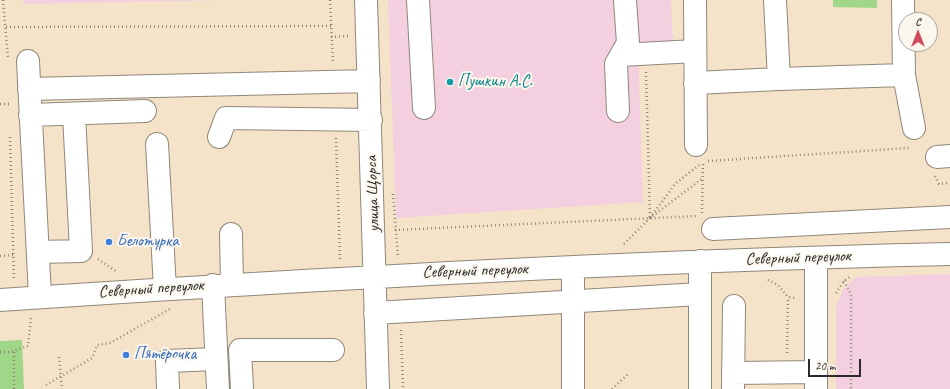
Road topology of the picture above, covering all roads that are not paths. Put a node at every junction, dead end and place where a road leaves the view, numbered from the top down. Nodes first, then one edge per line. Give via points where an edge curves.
1 (366, 0) edge
2 (418, 0) edge
3 (624, 0) edge
4 (695, 0) edge
5 (775, 0) edge
6 (903, 0) edge
7 (695, 51) junction
8 (621, 55) junction
9 (18, 62) road end
10 (904, 75) junction
11 (779, 79) junction
12 (370, 81) junction
13 (695, 83) junction
14 (19, 93) junction
15 (424, 108) dead end
16 (144, 111) dead end
17 (618, 111) dead end
18 (20, 113) junction
19 (74, 114) junction
20 (371, 120) junction
21 (219, 137) dead end
22 (912, 138) road end
23 (157, 144) dead end
24 (700, 153) road end
25 (950, 217) edge
26 (713, 229) dead end
27 (231, 234) dead end
28 (38, 252) junction
29 (950, 254) edge
30 (816, 258) junction
31 (700, 261) junction
32 (573, 268) junction
33 (375, 276) junction
34 (222, 285) junction
35 (7, 293) edge
36 (700, 294) junction
37 (40, 296) junction
38 (169, 298) junction
39 (572, 302) junction
40 (734, 306) dead end
41 (375, 314) junction
42 (333, 350) dead end
43 (216, 359) junction
44 (803, 379) edge
45 (733, 381) edge
46 (168, 389) edge
47 (218, 389) edge
48 (242, 389) edge
49 (378, 389) edge
50 (573, 389) edge
51 (700, 389) edge

1 - 12 street, улица Щорса
2 - 15 street
3 - 8 street via 628,43
4 - 7 street
5 - 11 street
6 - 10 street
7 - 8 street
7 - 13 street
8 - 17 street via 616,64
9 - 14 street
10 - 11 street
10 - 22 street
11 - 13 street
12 - 14 street
12 - 20 street, улица Щорса
13 - 24 street
14 - 18 street
16 - 19 street
18 - 19 street
18 - 28 street
19 - 28 street via 81,251
20 - 21 street via 226,118
20 - 33 street, улица Щорса
23 - 38 street
25 - 26 street
27 - 34 street
28 - 37 street
29 - 30 street, Северный переулок
30 - 31 street, Северный переулок
30 - 44 street
31 - 32 street, Северный переулок
31 - 36 street
32 - 33 street, Северный переулок
32 - 39 street
33 - 34 street, Северный переулок
33 - 41 street, улица Щорса
34 - 38 street, Северный переулок
34 - 43 street
35 - 37 street, Северный переулок
36 - 39 street
36 - 51 street
37 - 38 street, Северный переулок
39 - 41 street
39 - 50 street
40 - 45 street
41 - 49 street, улица Щорса
42 - 48 street via 240,350
43 - 46 street via 166,361
43 - 47 street
44 - 45 street

